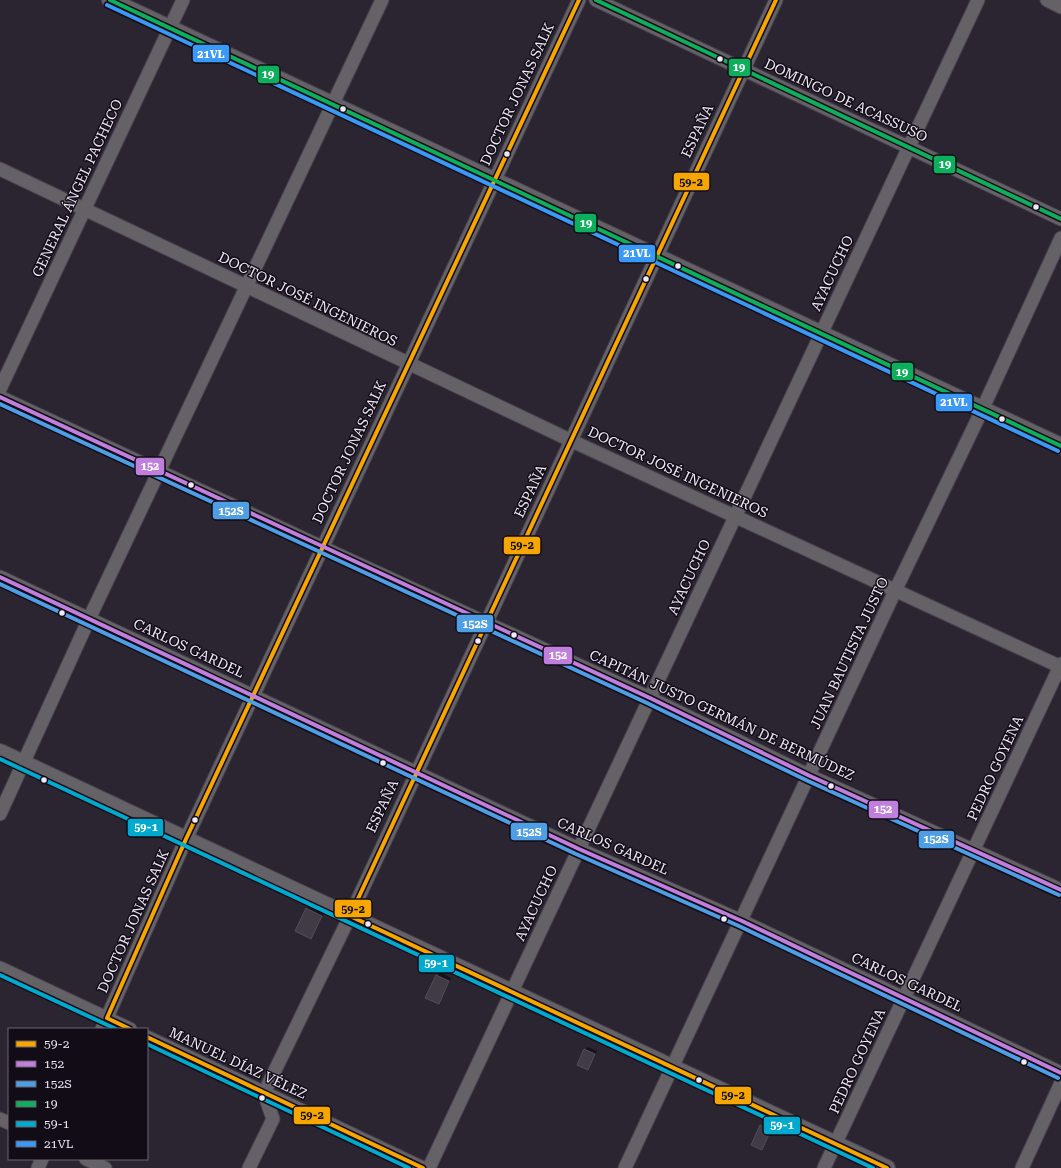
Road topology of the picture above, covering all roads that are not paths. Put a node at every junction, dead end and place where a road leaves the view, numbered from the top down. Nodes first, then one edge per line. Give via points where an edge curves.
1 (110, 0) edge
2 (183, 0) edge
3 (382, 0) edge
4 (579, 0) edge
5 (596, 0) edge
6 (776, 0) edge
7 (978, 0) edge
8 (1047, 0) edge
9 (1061, 7) edge
10 (170, 28) junction
11 (743, 70) junction
12 (332, 104) junction
13 (909, 147) junction
14 (0, 170) edge
15 (495, 180) junction
16 (84, 209) junction
17 (1061, 219) edge
18 (1061, 238) edge
19 (657, 256) junction
20 (246, 286) junction
21 (821, 333) junction
22 (408, 364) junction
23 (0, 389) edge
24 (0, 397) edge
25 (982, 410) junction
26 (572, 441) junction
27 (1061, 446) edge
28 (159, 471) junction
29 (736, 516) junction
30 (322, 548) junction
31 (0, 577) edge
32 (896, 589) junction
33 (90, 619) junction
34 (486, 623) junction
35 (1061, 666) edge
36 (254, 696) junction
37 (650, 698) junction
38 (0, 752) edge
39 (22, 762) junction
40 (415, 772) junction
41 (810, 776) junction
42 (0, 814) edge
43 (186, 839) junction
44 (579, 849) junction
45 (974, 850) junction
46 (1061, 890) edge
47 (350, 916) junction
48 (742, 922) junction
49 (0, 968) edge
50 (511, 992) junction
51 (904, 998) junction
52 (105, 1024) edge
53 (125, 1028) edge
54 (148, 1037) edge
55 (673, 1068) junction
56 (1061, 1072) edge
57 (1061, 1083) edge
58 (264, 1093) junction
59 (836, 1144) junction
60 (88, 1160) edge
61 (105, 1168) edge
62 (249, 1168) edge
63 (423, 1168) edge
64 (428, 1168) edge
65 (625, 1168) edge
66 (824, 1168) edge
67 (887, 1168) edge
68 (1022, 1168) edge

1 - 10 street
2 - 10 street, GENERAL ÁNGEL PACHECO
3 - 12 street
4 - 15 street, DOCTOR JONAS SALK
5 - 11 street, DOMINGO DE ACASSUSO
6 - 11 street, ESPAÑA
7 - 13 street, AYACUCHO
8 - 9 street
10 - 12 street
10 - 16 street, GENERAL ÁNGEL PACHECO
11 - 13 street, DOMINGO DE ACASSUSO
11 - 19 street, ESPAÑA
12 - 15 street
12 - 20 street
13 - 17 street, DOMINGO DE ACASSUSO
13 - 21 street, AYACUCHO
14 - 16 street, DOCTOR JOSÉ INGENIEROS
15 - 19 street
15 - 22 street, DOCTOR JONAS SALK
16 - 20 street, DOCTOR JOSÉ INGENIEROS
16 - 23 street, GENERAL ÁNGEL PACHECO
18 - 25 street, JUAN BAUTISTA JUSTO
19 - 21 street
19 - 26 street, ESPAÑA
20 - 22 street, DOCTOR JOSÉ INGENIEROS
20 - 28 street
21 - 25 street
21 - 29 street, AYACUCHO
22 - 26 street, DOCTOR JOSÉ INGENIEROS
22 - 30 street, DOCTOR JONAS SALK
24 - 28 street, CAPITÁN JUSTO GERMÁN DE BERMÚDEZ
25 - 27 street
25 - 32 street, JUAN BAUTISTA JUSTO
26 - 29 street, DOCTOR JOSÉ INGENIEROS
26 - 34 street, ESPAÑA
28 - 30 street, CAPITÁN JUSTO GERMÁN DE BERMÚDEZ
28 - 33 street
29 - 32 street, DOCTOR JOSÉ INGENIEROS
29 - 37 street, AYACUCHO
30 - 34 street, CAPITÁN JUSTO GERMÁN DE BERMÚDEZ
30 - 36 street, DOCTOR JONAS SALK
31 - 33 street, CARLOS GARDEL
32 - 35 street, DOCTOR JOSÉ INGENIEROS
32 - 41 street, JUAN BAUTISTA JUSTO
33 - 36 street, CARLOS GARDEL
33 - 39 street
34 - 37 street, CAPITÁN JUSTO GERMÁN DE BERMÚDEZ
34 - 40 street, ESPAÑA
35 - 45 street, PEDRO GOYENA
36 - 40 street, CARLOS GARDEL
36 - 43 street, DOCTOR JONAS SALK
37 - 41 street, CAPITÁN JUSTO GERMÁN DE BERMÚDEZ
37 - 44 street, AYACUCHO
38 - 39 street
39 - 42 street
39 - 43 street
40 - 44 street, CARLOS GARDEL
40 - 47 street, ESPAÑA
41 - 45 street, CAPITÁN JUSTO GERMÁN DE BERMÚDEZ
41 - 48 street, JUAN BAUTISTA JUSTO
43 - 47 street
43 - 52 street, DOCTOR JONAS SALK
44 - 48 street, CARLOS GARDEL
44 - 50 street, AYACUCHO
45 - 46 street, CAPITÁN JUSTO GERMÁN DE BERMÚDEZ
45 - 51 street, PEDRO GOYENA
47 - 50 street
47 - 58 street, ESPAÑA
48 - 51 street, CARLOS GARDEL
48 - 55 street, JUAN BAUTISTA JUSTO
49 - 52 street
50 - 55 street
50 - 64 street, AYACUCHO
51 - 56 street, CARLOS GARDEL
51 - 59 street, PEDRO GOYENA
52 - 53 street
54 - 58 street, MANUEL DÍAZ VÉLEZ
55 - 59 street
55 - 65 street, JUAN BAUTISTA JUSTO
57 - 68 street
58 - 62 street via 273,1119
58 - 63 street, MANUEL DÍAZ VÉLEZ
59 - 66 street, PEDRO GOYENA
59 - 67 street
60 - 61 street

